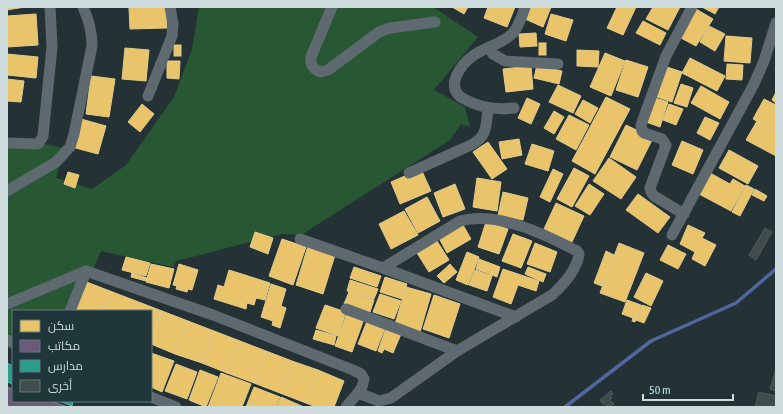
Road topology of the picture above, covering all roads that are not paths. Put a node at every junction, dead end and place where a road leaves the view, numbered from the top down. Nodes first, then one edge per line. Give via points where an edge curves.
1 (50, 7) edge
2 (83, 7) edge
3 (170, 7) edge
4 (332, 7) edge
5 (525, 7) edge
6 (692, 7) edge
7 (435, 22) dead end
8 (776, 23) edge
9 (489, 47) junction
10 (558, 64) dead end
11 (148, 96) dead end
12 (488, 108) junction
13 (514, 108) dead end
14 (7, 143) edge
15 (409, 173) dead end
16 (7, 191) edge
17 (684, 214) junction
18 (672, 235) dead end
19 (300, 239) dead end
20 (383, 268) junction
21 (86, 271) junction
22 (7, 304) edge
23 (346, 309) dead end
24 (70, 310) edge
25 (516, 317) junction
26 (457, 351) junction
27 (358, 393) junction
28 (152, 397) edge
29 (176, 407) edge
30 (346, 407) edge

1 - 14 street via 52,47 43,136 36,144
2 - 16 street via 92,34 92,46 70,147 56,162
3 - 11 street via 172,36
4 - 7 street via 310,61 313,68 320,72 328,70 379,32 390,28
5 - 9 street via 516,30 504,40
6 - 17 street via 666,56 641,125 642,131 662,139 666,145 650,188 651,192
8 - 17 street via 754,84
9 - 10 street via 493,54 505,62
9 - 12 street via 466,62 456,75 454,85 460,97
12 - 13 street
12 - 15 street via 485,130 480,139
17 - 18 street
19 - 20 street
20 - 25 street
20 - 25 street via 460,221 471,218 483,218 522,227 577,251 579,255 575,266 562,286
21 - 22 street
21 - 24 street
21 - 27 street via 212,315 353,370 364,379
23 - 26 street
25 - 26 street
26 - 27 street via 388,399 375,400
27 - 30 street
28 - 29 street

